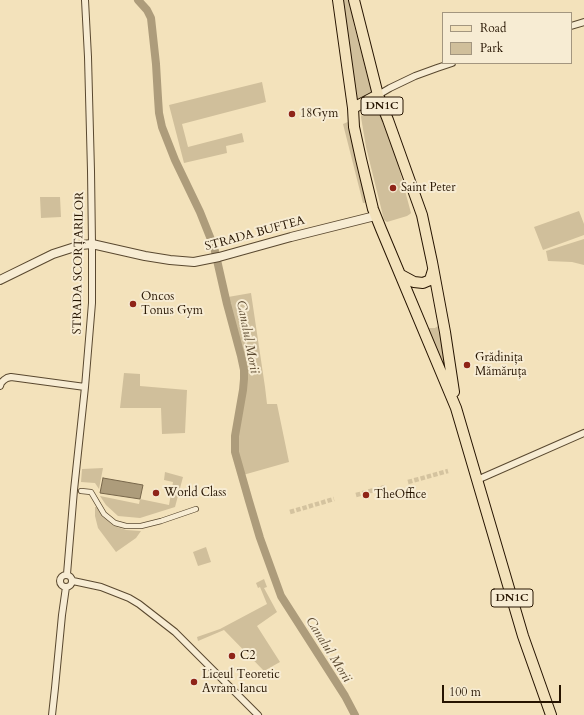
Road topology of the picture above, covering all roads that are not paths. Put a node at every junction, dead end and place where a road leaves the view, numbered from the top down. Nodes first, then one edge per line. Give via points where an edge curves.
1 (85, 0) edge
2 (338, 0) edge
3 (354, 0) edge
4 (584, 22) edge
5 (572, 26) edge
6 (449, 64) edge
7 (378, 96) junction
8 (353, 108) junction
9 (375, 216) junction
10 (92, 244) junction
11 (433, 269) junction
12 (401, 275) junction
13 (0, 280) edge
14 (0, 386) edge
15 (85, 387) junction
16 (456, 408) junction
17 (584, 433) edge
18 (478, 480) junction
19 (81, 491) dead end
20 (196, 509) dead end
21 (67, 574) junction
22 (72, 581) junction
23 (66, 587) junction
24 (52, 715) edge
25 (258, 715) edge
26 (551, 715) edge

1 - 10 street, STRADA SCORȚARILOR
2 - 8 main road, DN1C
3 - 7 main road, DN1C
4 - 5 street
6 - 7 street via 415,76
7 - 8 main road
7 - 11 main road, DN1C via 420,210
8 - 9 main road, DN1C via 354,127
9 - 10 street, STRADA BUFTEA via 226,256 194,262 170,260
9 - 12 main road, DN1C
10 - 13 street via 53,254
10 - 15 street, STRADA SCORȚARILOR via 92,303
11 - 12 main road via 430,280 423,283 414,282
11 - 16 main road, DN1C
12 - 16 main road, DN1C
14 - 15 street via 6,378 11,378
15 - 21 street, STRADA SCORȚARILOR
16 - 18 main road, DN1C
17 - 18 street
18 - 26 main road, DN1C via 523,636
19 - 20 street via 91,492 104,514 115,523 126,526 141,526
21 - 22 street via 71,576
21 - 23 street via 61,576 60,580 62,586
22 - 23 street via 70,586
22 - 25 street via 100,587 139,604 175,632
23 - 24 street

